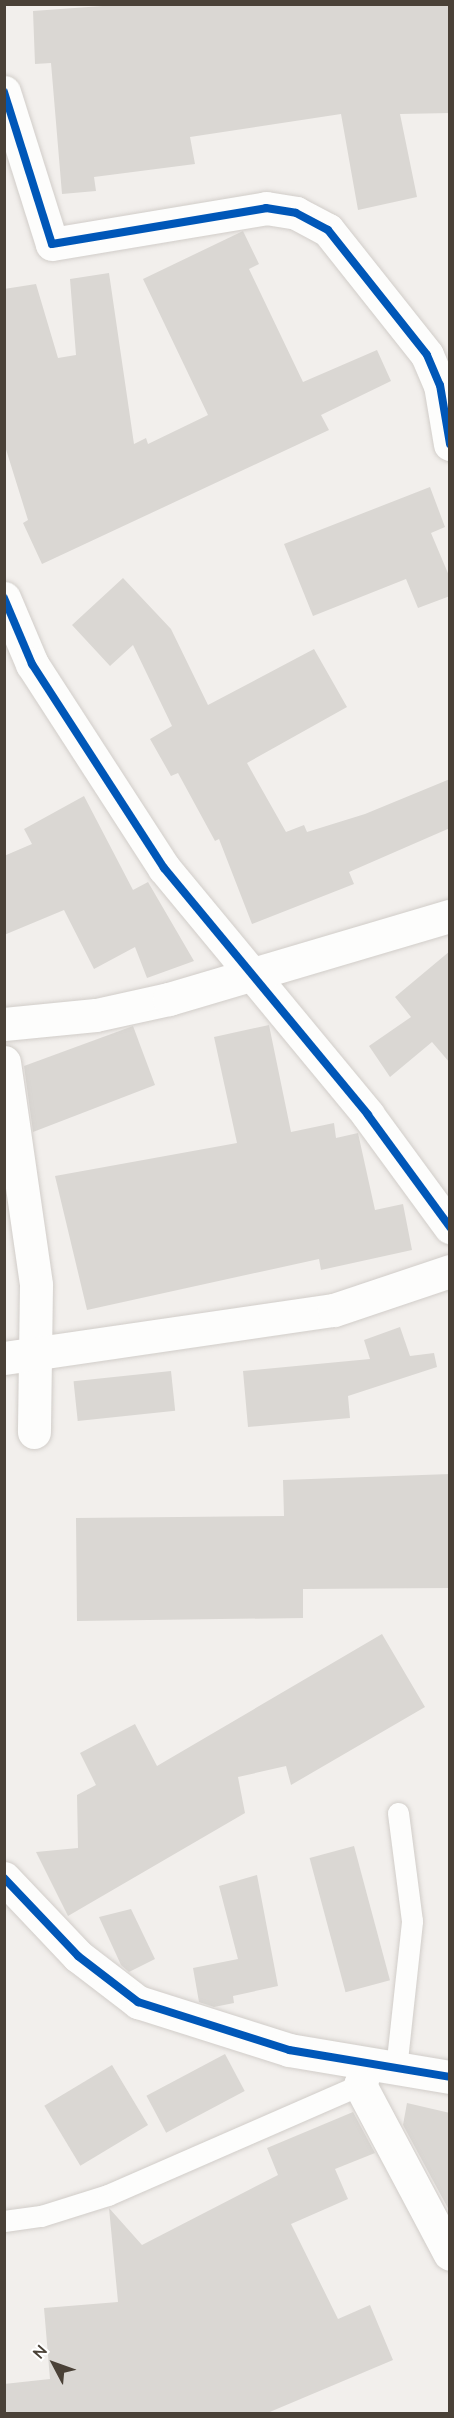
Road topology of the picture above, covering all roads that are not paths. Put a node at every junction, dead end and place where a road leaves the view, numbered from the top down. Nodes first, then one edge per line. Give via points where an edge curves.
1 (4, 92) edge
2 (442, 369) edge
3 (450, 444) edge
4 (4, 598) edge
5 (450, 916) edge
6 (248, 972) junction
7 (4, 1024) edge
8 (4, 1062) edge
9 (450, 1227) edge
10 (450, 1271) edge
11 (20, 1357) edge
12 (34, 1432) dead end
13 (398, 1813) dead end
14 (4, 1878) edge
15 (374, 2073) junction
16 (450, 2077) edge
17 (4, 2221) edge
18 (450, 2254) edge

1 - 2 street via 52,244 266,208 296,213 341,243
2 - 3 street
4 - 6 street via 32,664 103,780 164,868
5 - 6 street
6 - 7 street via 96,1015
6 - 9 street via 368,1115
8 - 11 street via 26,1186 36,1285
10 - 11 street via 334,1310
11 - 12 street
13 - 15 lane via 412,1921
14 - 15 street via 78,1956 138,2002
15 - 16 street
15 - 17 lane via 108,2194 41,2216
15 - 18 street

